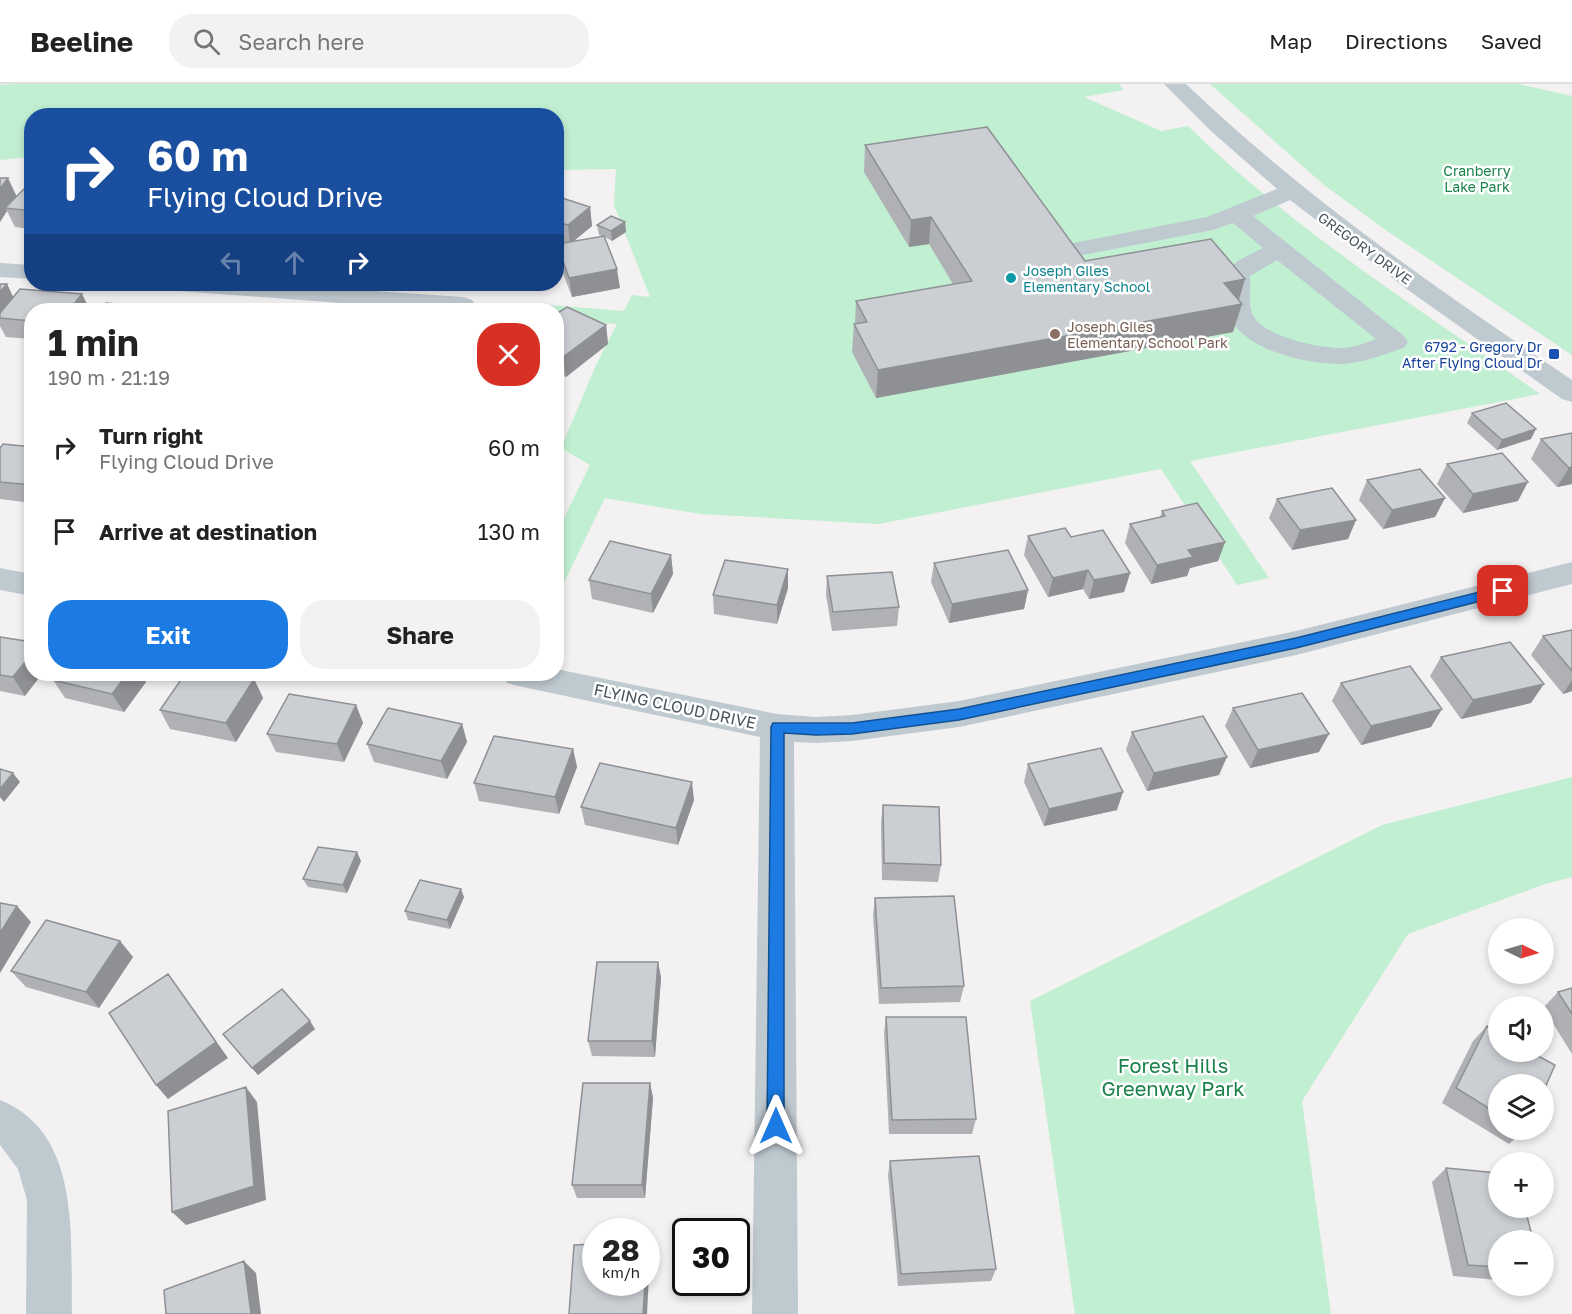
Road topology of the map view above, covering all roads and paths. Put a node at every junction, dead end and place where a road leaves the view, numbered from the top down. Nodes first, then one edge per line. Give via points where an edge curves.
1 (1174, 84) edge
2 (1291, 192) junction
3 (1236, 214) junction
4 (1279, 249) junction
5 (1067, 251) edge
6 (0, 270) edge
7 (24, 272) edge
8 (274, 291) edge
9 (436, 303) edge
10 (1572, 393) edge
11 (1572, 573) edge
12 (0, 579) edge
13 (24, 584) edge
14 (552, 681) edge
15 (777, 727) junction
16 (0, 1120) edge
17 (49, 1314) edge
18 (774, 1314) edge

1 - 2 street, GREGORY DRIVE
2 - 3 street
2 - 10 street, GREGORY DRIVE via 1375,257
3 - 4 street
3 - 5 street via 1213,223
4 - 4 street via 1324,285 1395,342 1346,356 1277,343 1254,332 1241,317 1238,275 1245,267
6 - 7 street
8 - 9 street
11 - 15 street, FLYING CLOUD DRIVE via 1296,643 959,714 852,728
12 - 13 street
14 - 15 street, FLYING CLOUD DRIVE
15 - 18 street
16 - 17 street via 28,1145 45,1183

